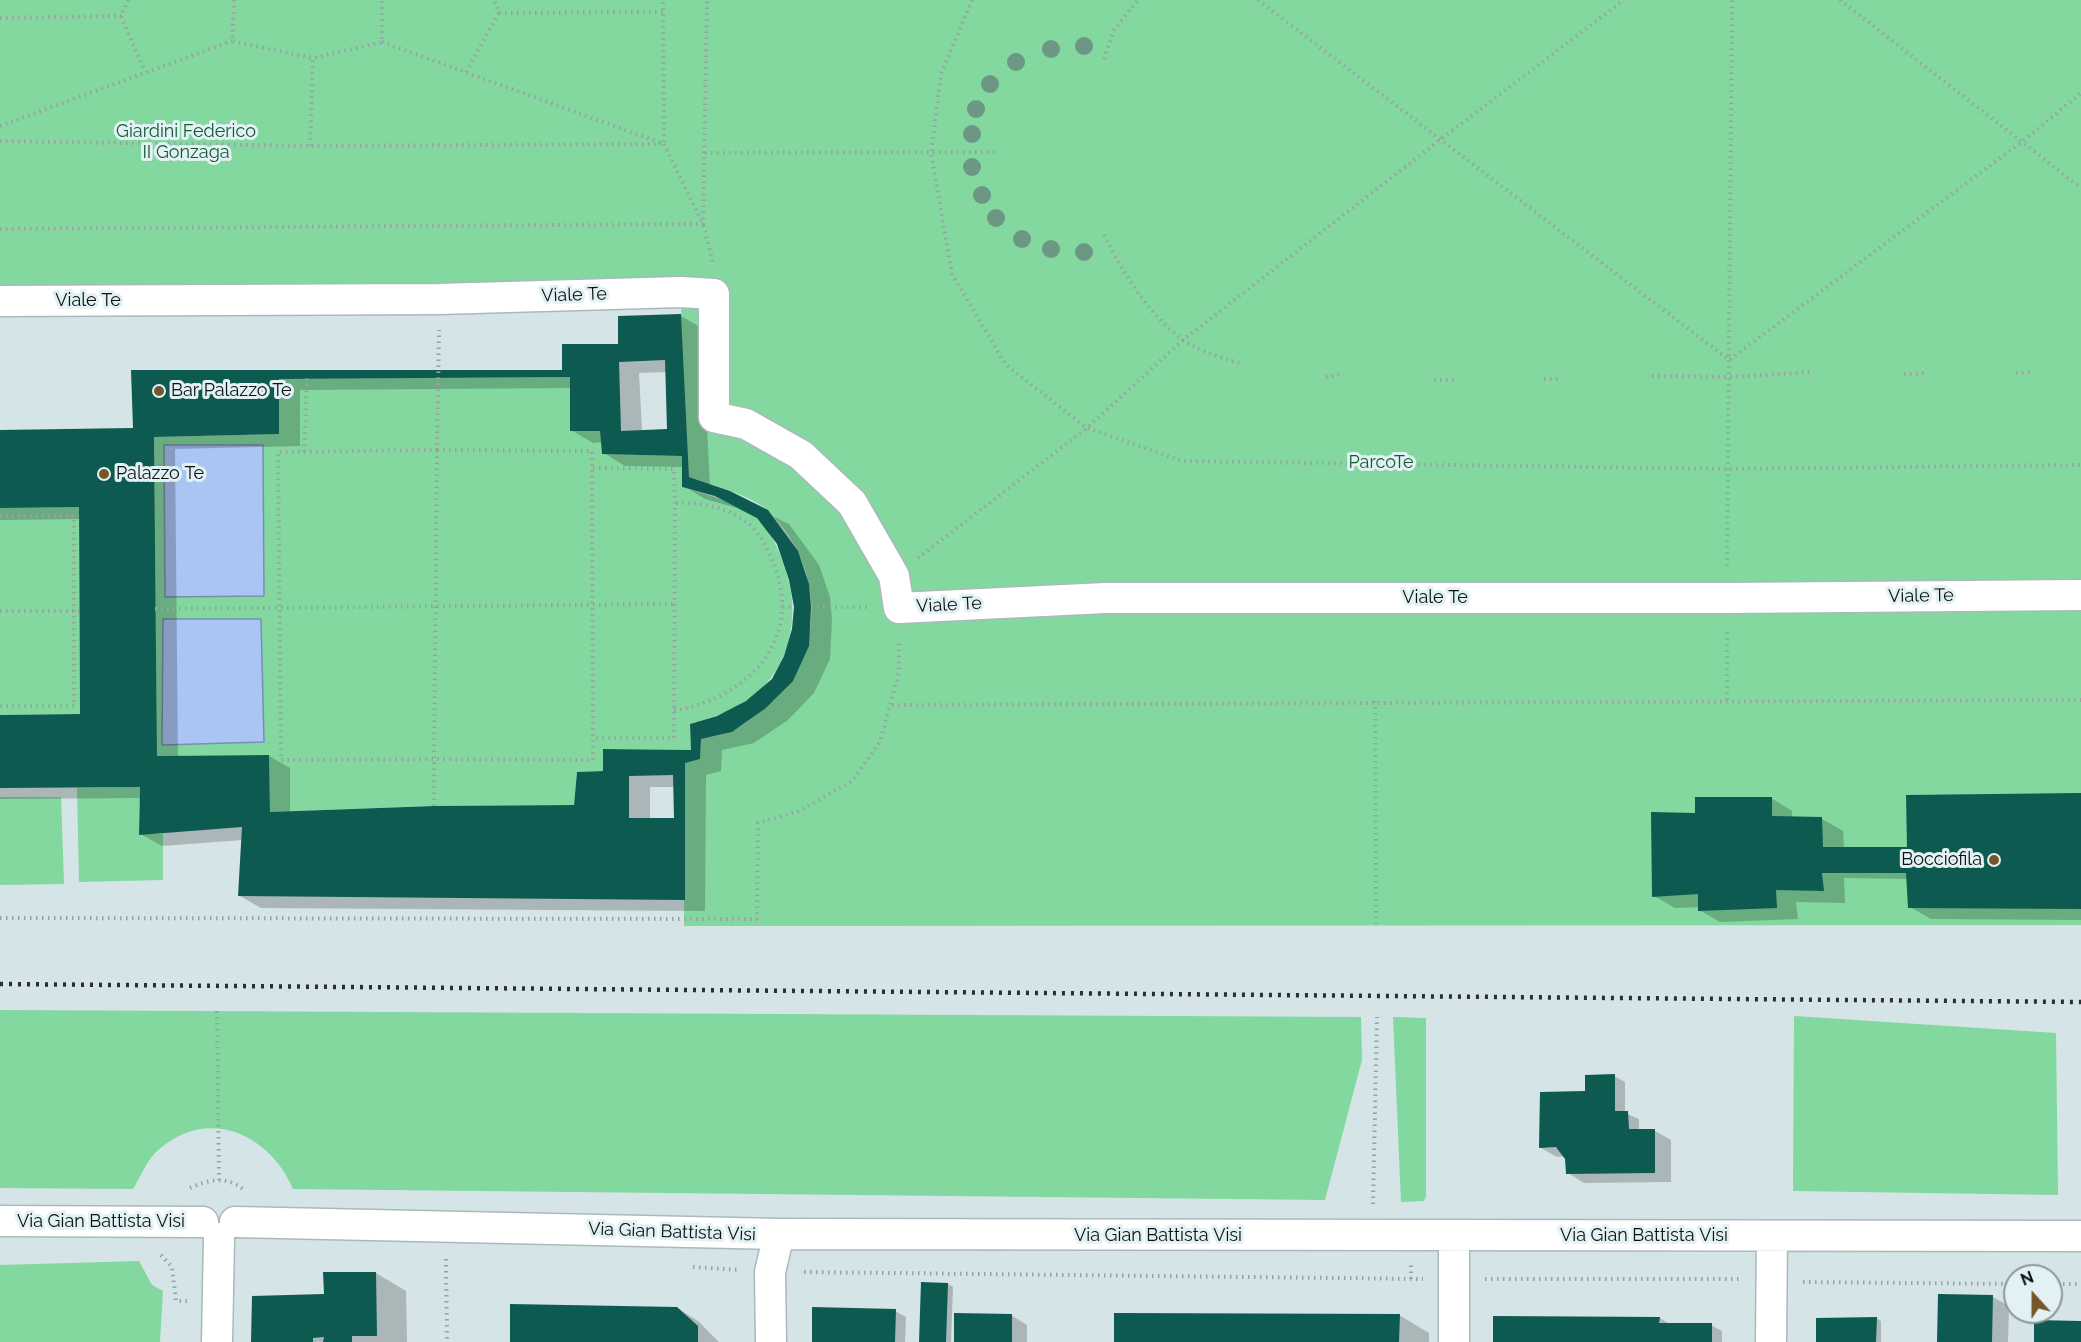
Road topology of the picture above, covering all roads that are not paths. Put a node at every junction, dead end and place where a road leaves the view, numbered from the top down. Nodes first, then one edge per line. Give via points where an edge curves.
1 (0, 302) edge
2 (2081, 595) edge
3 (0, 1221) edge
4 (219, 1228) junction
5 (779, 1234) junction
6 (1455, 1236) junction
7 (1772, 1236) junction
8 (2081, 1236) edge
9 (217, 1342) edge
10 (771, 1342) edge
11 (1454, 1342) edge
12 (1771, 1342) edge

1 - 2 street, Viale Te via 714,294 714,417 746,424 801,455 852,503 894,576 899,608 1105,598
3 - 4 street, Via Gian Battista Visi
4 - 5 street, Via Gian Battista Visi
4 - 9 street
5 - 6 street, Via Gian Battista Visi
5 - 10 street via 770,1272
6 - 7 street, Via Gian Battista Visi
6 - 11 street
7 - 8 street, Via Gian Battista Visi
7 - 12 street

